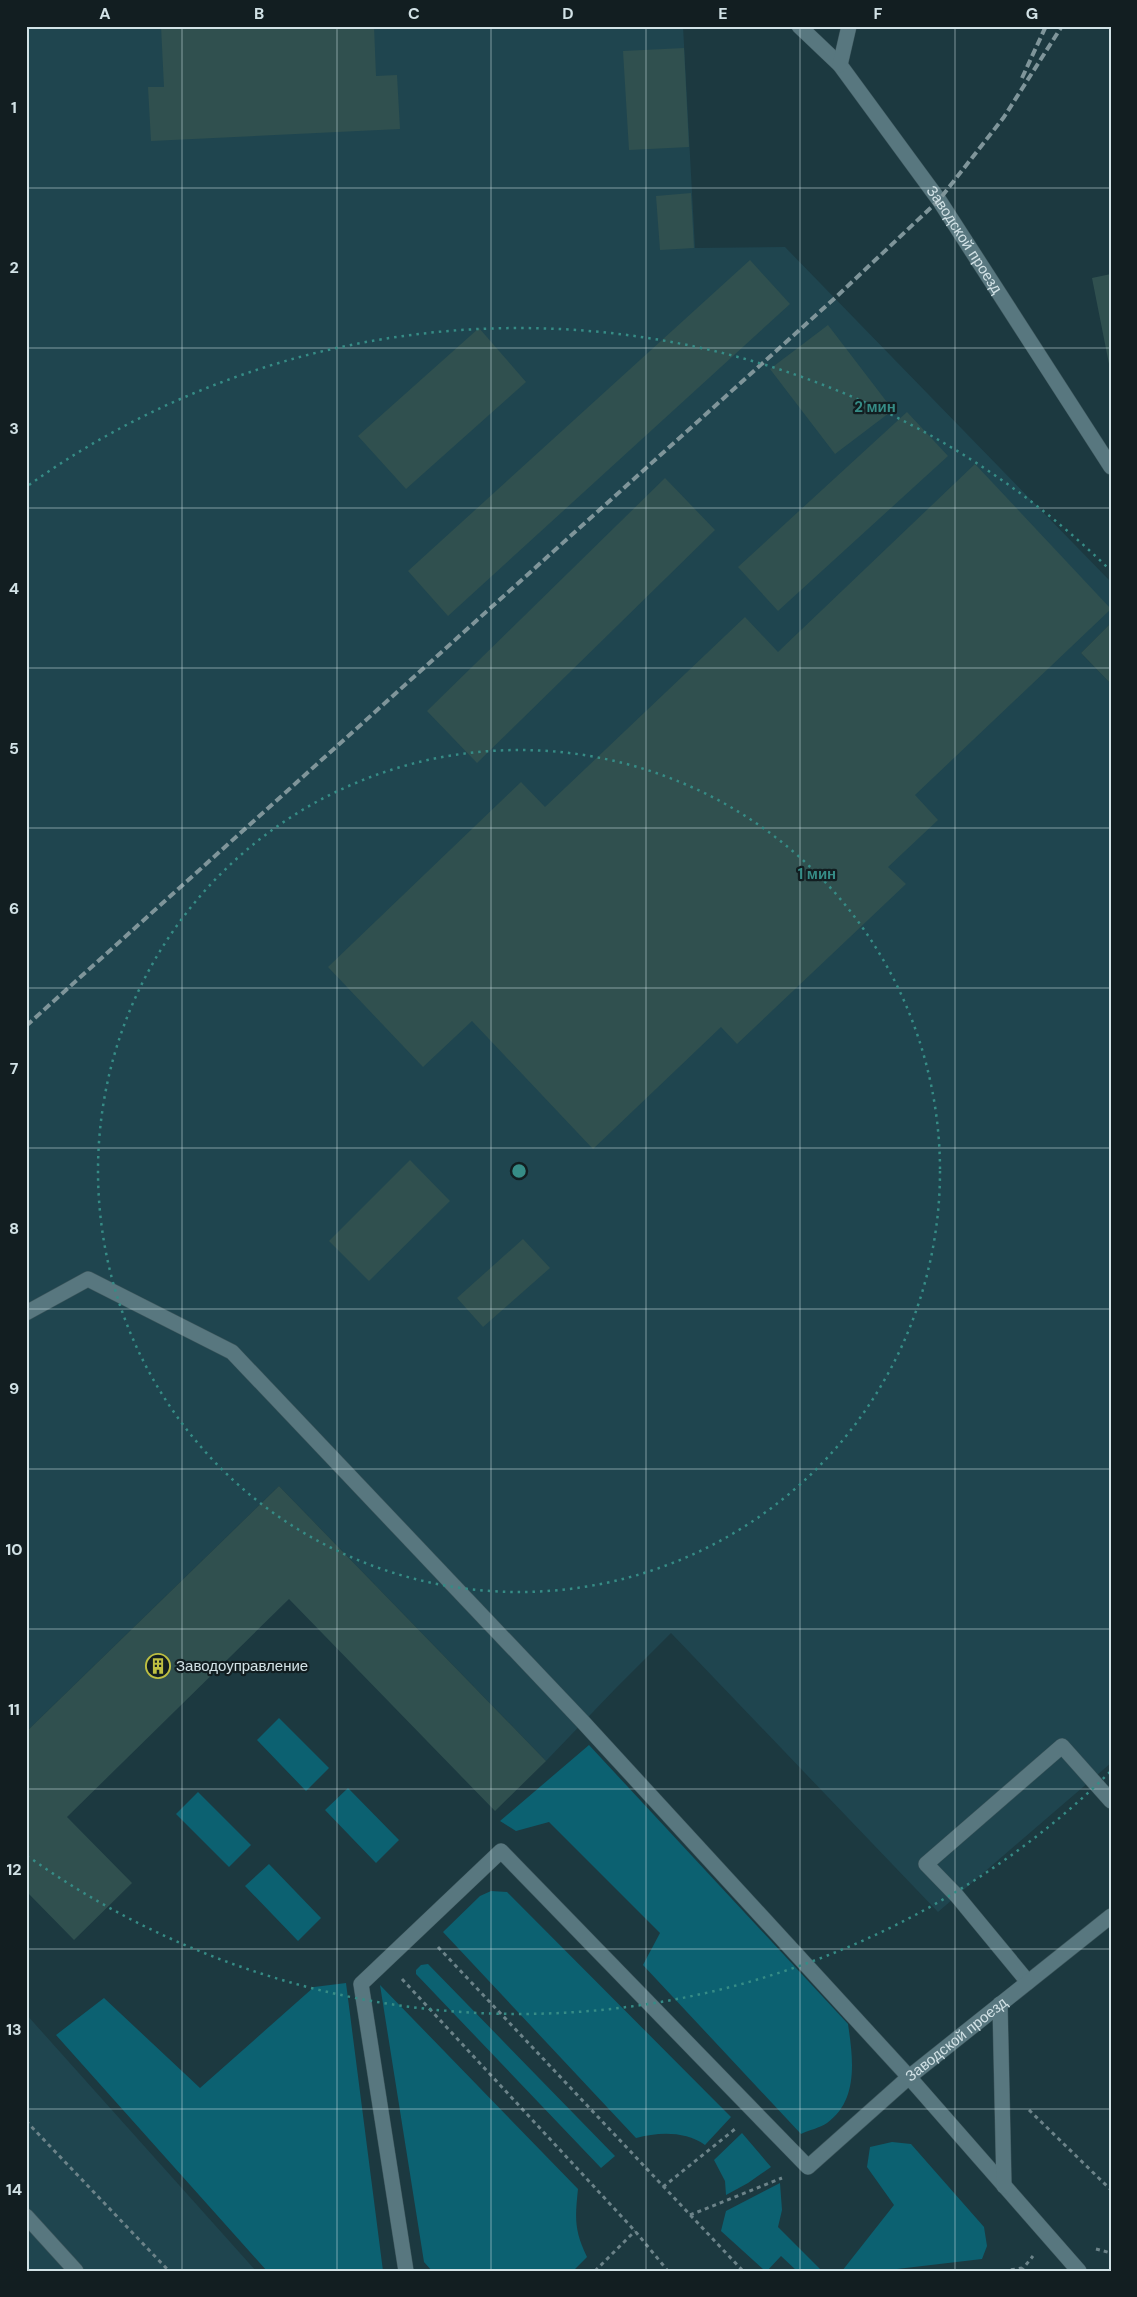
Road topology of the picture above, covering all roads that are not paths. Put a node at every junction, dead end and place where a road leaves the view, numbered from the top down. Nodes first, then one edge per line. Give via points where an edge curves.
1 (799, 26) edge
2 (849, 26) edge
3 (840, 64) junction
4 (1111, 467) edge
5 (26, 1313) edge
6 (1111, 1801) edge
7 (1111, 1916) edge
8 (1028, 1982) junction
9 (1000, 2004) junction
10 (909, 2077) junction
11 (1004, 2186) junction
12 (26, 2216) edge
13 (76, 2271) edge
14 (406, 2271) edge
15 (1079, 2271) edge

1 - 3 street, Заводской проезд
2 - 3 street
3 - 4 street, Заводской проезд via 939,200
5 - 10 street via 88,1279 232,1352 583,1722
6 - 8 street via 1062,1746 926,1864 957,1896
7 - 8 street, Заводской проезд
8 - 9 street, Заводской проезд
9 - 10 street, Заводской проезд
9 - 11 street
10 - 11 street, Заводской проезд
10 - 14 street via 808,2167 501,1851 362,1984
11 - 15 street, Заводской проезд
12 - 13 street

